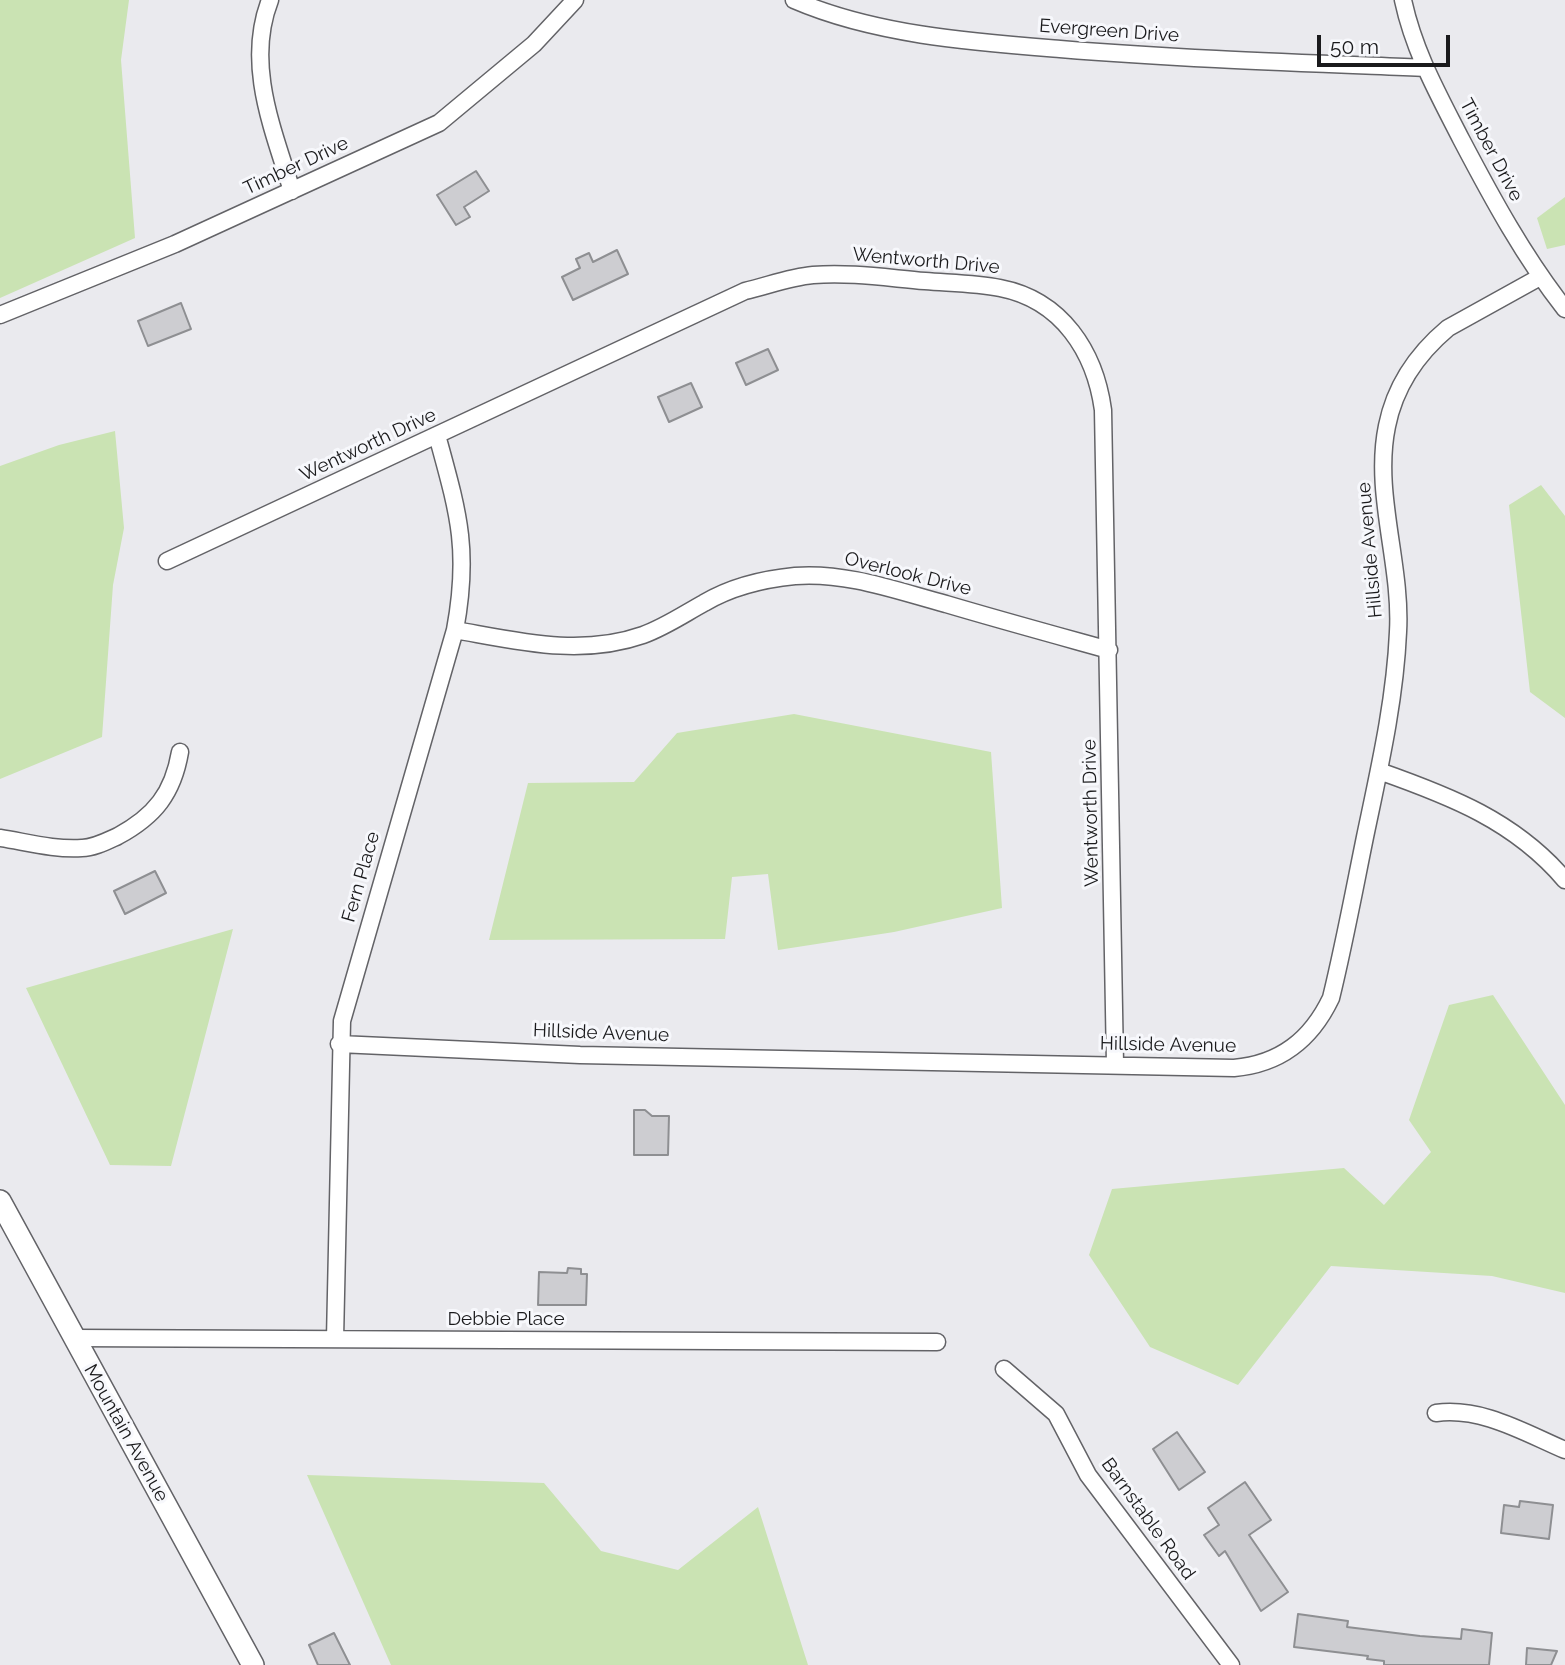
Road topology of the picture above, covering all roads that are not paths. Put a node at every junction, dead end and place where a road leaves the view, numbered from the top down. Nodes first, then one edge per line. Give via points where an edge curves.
1 (270, 0) edge
2 (575, 0) edge
3 (794, 0) edge
4 (1403, 0) edge
5 (1426, 68) junction
6 (292, 191) junction
7 (1540, 277) junction
8 (1565, 309) edge
9 (0, 316) edge
10 (438, 435) junction
11 (167, 561) dead end
12 (454, 630) junction
13 (1109, 650) junction
14 (180, 752) dead end
15 (1379, 771) junction
16 (0, 838) edge
17 (1565, 880) edge
18 (339, 1044) junction
19 (1115, 1064) junction
20 (0, 1201) edge
21 (74, 1338) junction
22 (335, 1339) junction
23 (937, 1342) dead end
24 (1004, 1369) dead end
25 (1436, 1413) dead end
26 (1565, 1450) edge
27 (253, 1665) edge
28 (1231, 1665) edge

1 - 6 street via 262,20 258,63
2 - 6 street, Timber Drive via 534,44 439,123
3 - 5 street, Evergreen Drive via 819,11 906,31 1003,45
4 - 5 street, Timber Drive via 1419,59
5 - 7 street, Timber Drive via 1488,192
6 - 9 street, Timber Drive
7 - 8 street, Timber Drive
7 - 15 street, Hillside Avenue via 1434,339 1403,380 1390,412 1384,473 1399,629
10 - 11 street, Wentworth Drive
10 - 12 street, Fern Place via 463,549
10 - 13 street, Wentworth Drive via 745,291 810,275 844,274 1010,290 1046,307 1066,326 1090,358 1099,384
12 - 13 street, Overlook Drive via 548,646 595,645 642,635 749,584 820,576 870,583
12 - 18 street, Fern Place via 351,985
13 - 19 street, Wentworth Drive
14 - 16 street via 177,772 162,803 133,827 99,845 83,849
15 - 17 street via 1491,817
15 - 19 street, Hillside Avenue via 1331,999 1315,1028 1281,1056 1250,1067
18 - 19 street, Hillside Avenue via 580,1055
18 - 22 street, Fern Place
20 - 21 main road, Mountain Avenue
21 - 22 street, Debbie Place
21 - 27 main road, Mountain Avenue
22 - 23 street, Debbie Place
24 - 28 street, Barnstable Road via 1056,1414 1088,1475
25 - 26 street via 1459,1410 1483,1416

